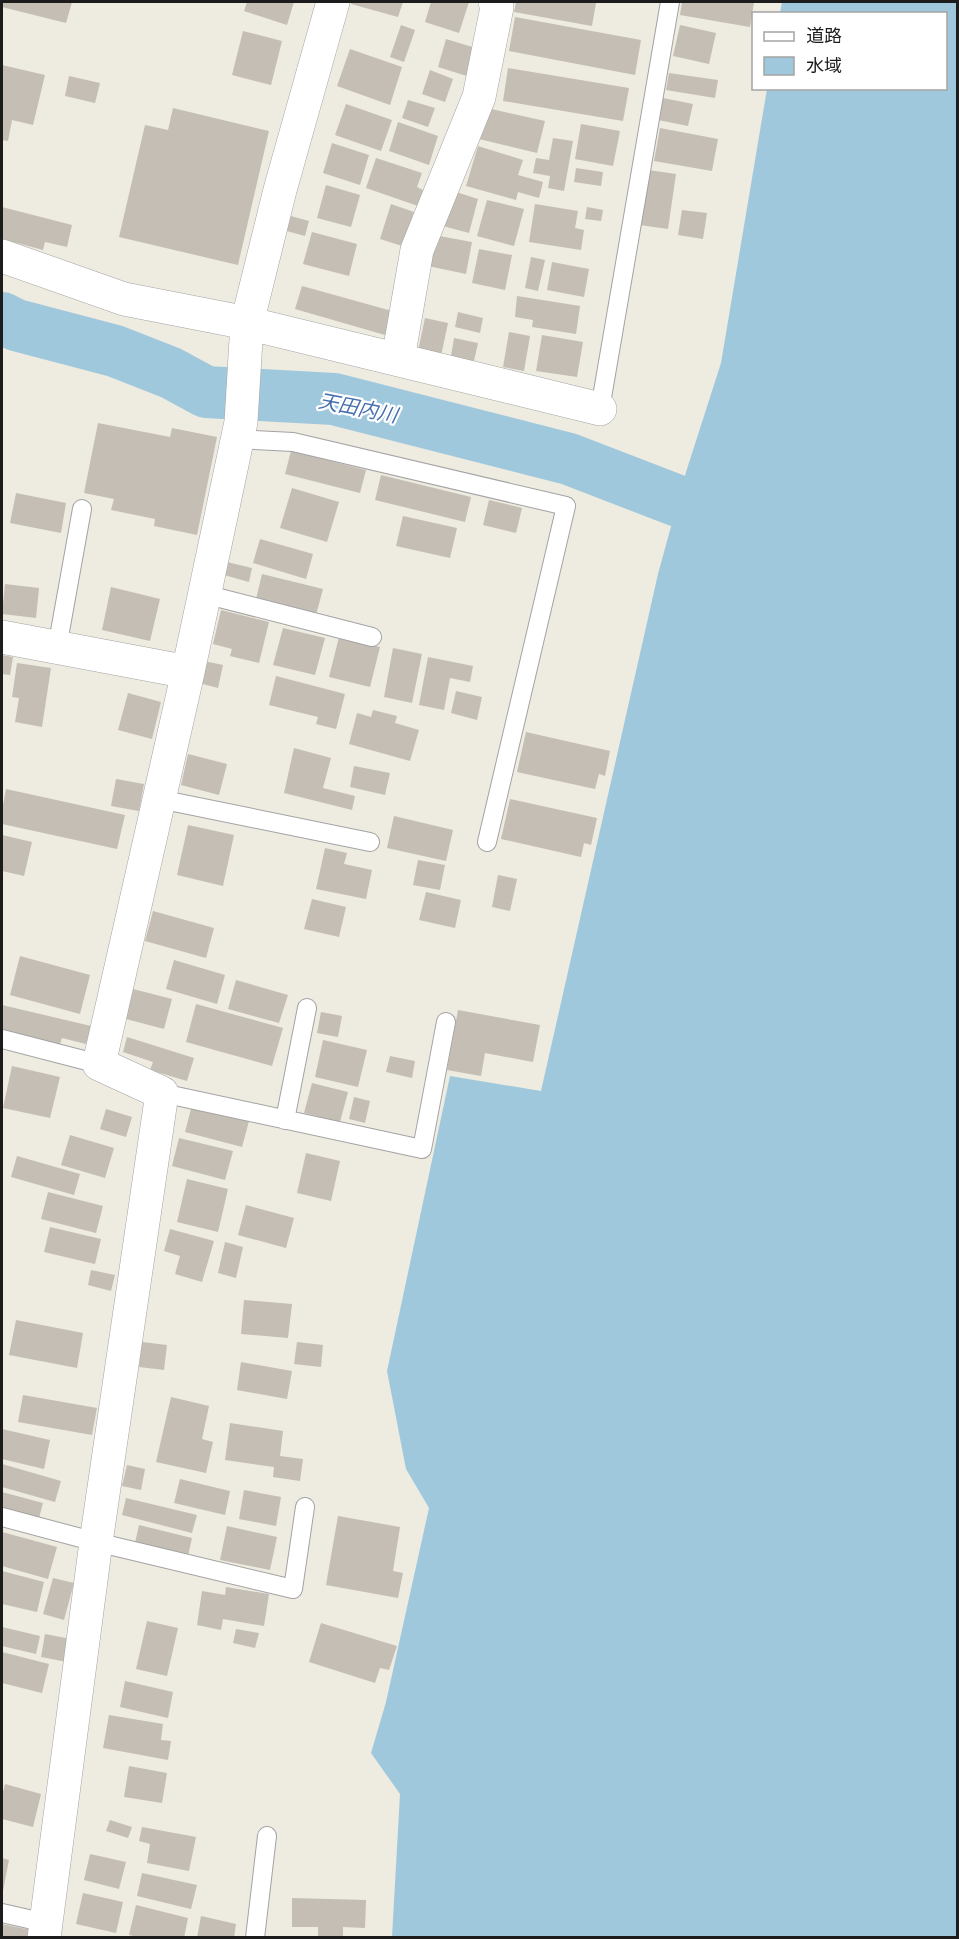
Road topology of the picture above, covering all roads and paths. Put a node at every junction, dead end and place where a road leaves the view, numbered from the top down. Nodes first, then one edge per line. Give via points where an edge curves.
1 (333, 2) edge
2 (495, 2) edge
3 (670, 2) edge
4 (2, 256) edge
5 (246, 332) junction
6 (398, 359) junction
7 (600, 409) joint
8 (239, 430) junction
9 (82, 509) dead end
10 (204, 594) junction
11 (2, 637) edge
12 (372, 637) dead end
13 (57, 648) junction
14 (188, 672) junction
15 (159, 800) junction
16 (370, 842) dead end
17 (487, 842) dead end
18 (307, 1008) dead end
19 (446, 1022) dead end
20 (2, 1039) edge
21 (99, 1064) junction
22 (162, 1093) junction
23 (285, 1120) junction
24 (306, 1507) dead end
25 (2, 1517) edge
26 (96, 1542) junction
27 (267, 1836) dead end
28 (2, 1912) edge
29 (49, 1933) edge
30 (255, 1938) edge

1 - 5 street via 280,190
2 - 6 street via 479,96 417,250
3 - 7 lane
4 - 5 street via 124,299
5 - 6 street
5 - 8 street
6 - 7 street
8 - 10 street
8 - 17 lane via 566,506
9 - 13 lane
10 - 12 lane
10 - 14 street
11 - 13 street
13 - 14 street
14 - 15 street
15 - 16 lane
15 - 21 street
18 - 23 lane
19 - 23 lane via 422,1149
20 - 21 lane
21 - 22 street
22 - 23 lane
22 - 26 street
24 - 26 lane via 293,1589
25 - 26 lane
26 - 29 street
27 - 30 lane
28 - 29 lane

